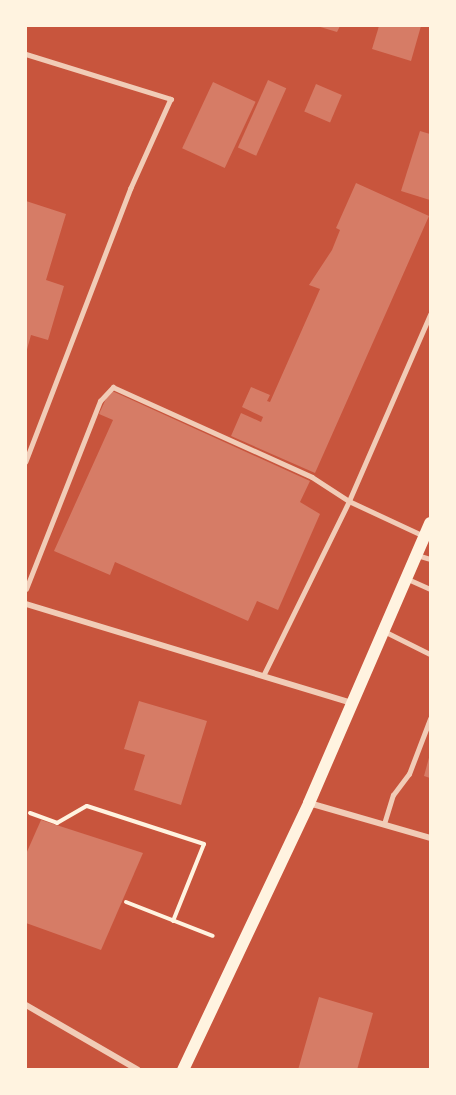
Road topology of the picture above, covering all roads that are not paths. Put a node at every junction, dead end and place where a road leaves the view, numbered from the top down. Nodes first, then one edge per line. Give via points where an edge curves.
1 (26, 54) edge
2 (430, 315) edge
3 (26, 462) edge
4 (349, 501) junction
5 (430, 523) edge
6 (425, 537) junction
7 (417, 555) junction
8 (430, 559) edge
9 (407, 578) junction
10 (26, 589) edge
11 (430, 589) edge
12 (26, 604) edge
13 (384, 631) junction
14 (430, 654) edge
15 (263, 676) junction
16 (354, 703) junction
17 (430, 719) edge
18 (309, 803) junction
19 (384, 824) junction
20 (430, 838) edge
21 (26, 1005) edge
22 (138, 1070) edge
23 (183, 1070) edge

1 - 3 lane via 171,99 131,188
2 - 4 lane
4 - 6 lane
4 - 10 lane via 312,477 114,387 100,401
4 - 15 lane
5 - 6 main road
6 - 7 main road
7 - 8 lane
7 - 9 main road
9 - 11 lane
9 - 13 main road
12 - 15 street
13 - 14 lane
13 - 16 main road
15 - 16 street
16 - 18 main road
17 - 19 lane via 409,774 393,795
18 - 19 street
18 - 23 main road
19 - 20 street
21 - 22 street

